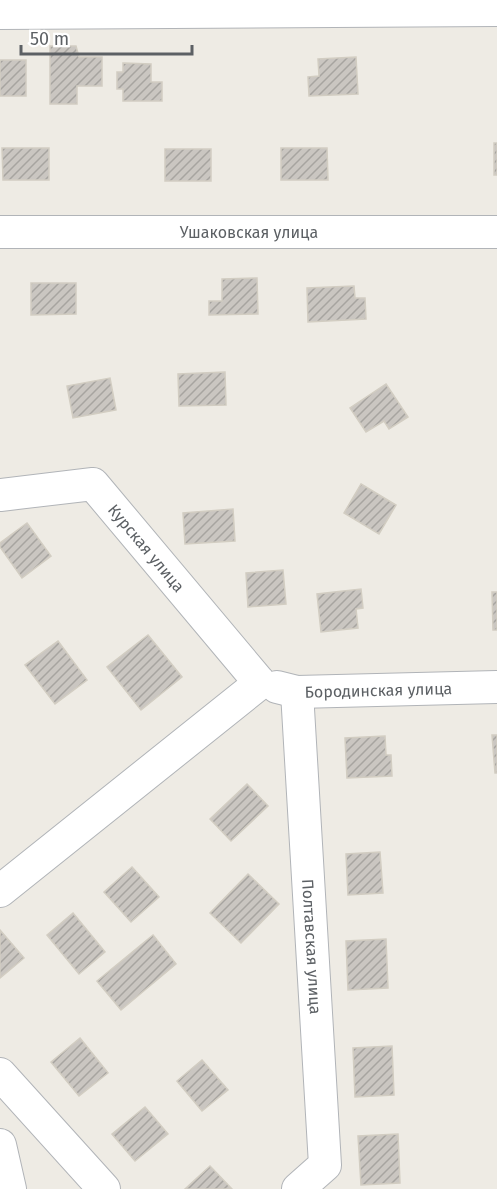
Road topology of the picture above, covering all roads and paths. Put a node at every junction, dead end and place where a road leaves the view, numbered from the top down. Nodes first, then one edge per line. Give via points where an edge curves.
1 (497, 10) edge
2 (0, 13) edge
3 (0, 232) edge
4 (497, 232) edge
5 (0, 495) edge
6 (260, 683) junction
7 (497, 687) edge
8 (297, 692) junction
9 (0, 891) edge
10 (1, 1084) edge
11 (0, 1145) edge
12 (10, 1189) edge
13 (104, 1189) edge
14 (298, 1189) edge

1 - 2 street
3 - 4 street, Ушаковская улица
5 - 6 street, Курская улица via 93,484
6 - 8 street, Бородинская улица
6 - 9 street
7 - 8 street, Бородинская улица
8 - 14 street, Полтавская улица via 325,1164
10 - 13 street
11 - 12 street

